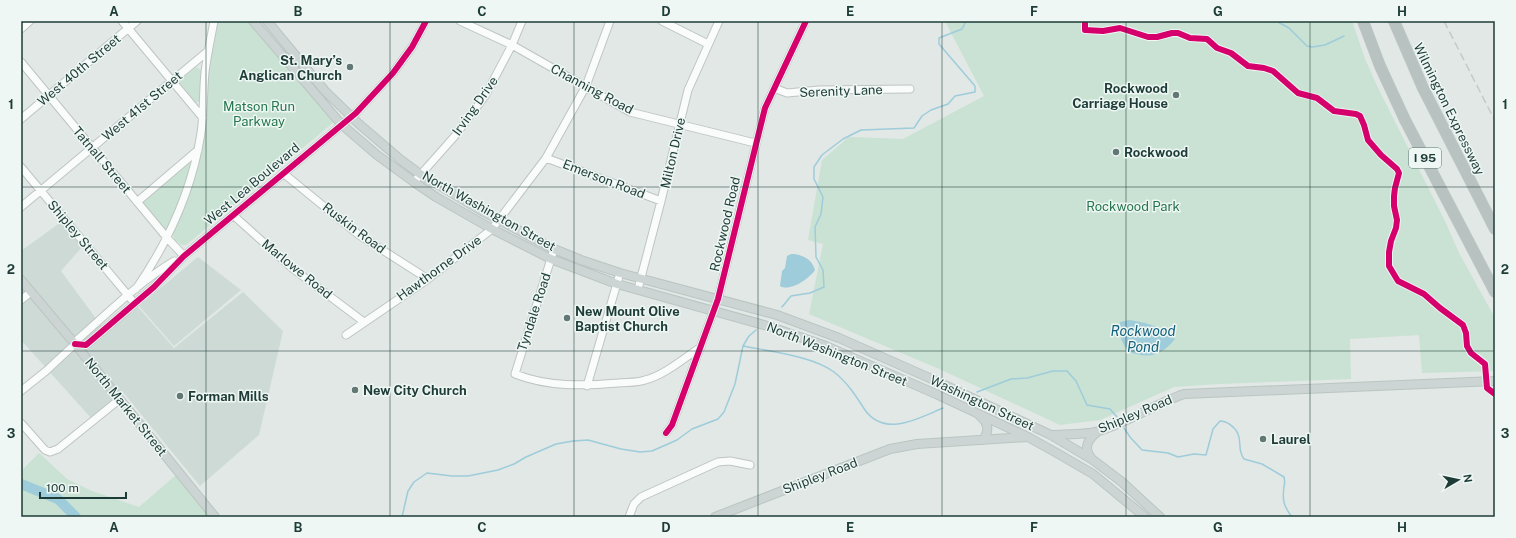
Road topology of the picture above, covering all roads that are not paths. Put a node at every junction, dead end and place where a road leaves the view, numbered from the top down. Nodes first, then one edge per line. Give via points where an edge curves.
1 (30, 21) edge
2 (122, 21) edge
3 (137, 21) edge
4 (214, 21) edge
5 (253, 21) edge
6 (267, 21) edge
7 (426, 21) edge
8 (460, 21) edge
9 (522, 21) edge
10 (610, 21) edge
11 (662, 21) edge
12 (719, 21) edge
13 (806, 21) edge
14 (1363, 21) edge
15 (1394, 21) edge
16 (129, 28) junction
17 (21, 29) edge
18 (708, 44) junction
19 (512, 45) junction
20 (208, 51) junction
21 (21, 62) edge
22 (172, 81) junction
23 (586, 86) junction
24 (774, 88) junction
25 (910, 89) dead end
26 (48, 96) junction
27 (352, 117) junction
28 (203, 118) junction
29 (21, 119) edge
30 (341, 124) junction
31 (679, 125) junction
32 (755, 143) junction
33 (92, 148) junction
34 (198, 150) junction
35 (546, 158) junction
36 (21, 167) edge
37 (283, 173) junction
38 (420, 174) junction
39 (414, 182) junction
40 (40, 190) junction
41 (661, 201) junction
42 (137, 202) junction
43 (21, 207) edge
44 (233, 215) junction
45 (498, 220) junction
46 (492, 229) junction
47 (1495, 230) edge
48 (168, 239) junction
49 (554, 249) junction
50 (184, 256) junction
51 (551, 259) junction
52 (620, 273) junction
53 (640, 278) junction
54 (428, 279) junction
55 (21, 280) edge
56 (617, 284) junction
57 (136, 289) junction
58 (638, 289) junction
59 (31, 292) junction
60 (1495, 292) edge
61 (128, 296) junction
62 (718, 299) junction
63 (21, 300) edge
64 (135, 303) junction
65 (714, 310) junction
66 (364, 322) junction
67 (346, 335) dead end
68 (75, 344) junction
69 (701, 347) junction
70 (1495, 381) edge
71 (587, 386) junction
72 (21, 391) edge
73 (120, 399) junction
74 (970, 410) junction
75 (21, 423) edge
76 (1097, 432) junction
77 (666, 433) dead end
78 (1051, 435) junction
79 (1028, 437) junction
80 (983, 440) junction
81 (1093, 460) junction
82 (750, 465) dead end
83 (215, 517) edge
84 (629, 517) edge
85 (715, 517) edge
86 (1145, 517) edge
87 (1160, 517) edge

1 - 17 street
2 - 16 street
3 - 16 street, West 40th Street
4 - 20 street
5 - 30 main road, North Washington Street
6 - 27 main road, North Washington Street via 325,91
7 - 27 street, West Lea Boulevard via 412,47 393,73
8 - 19 street, Channing Road
9 - 19 street, Irving Drive
10 - 23 street, Hawthorne Drive
11 - 18 street
12 - 18 street, Milton Drive
13 - 24 street, Rockwood Road
14 - 60 highway, I 95 via 1405,120
15 - 47 highway, Wilmington Expressway / I 95 via 1423,88
16 - 22 street
16 - 26 street, West 40th Street
18 - 31 street, Milton Drive via 688,90
19 - 23 street, Channing Road
19 - 38 street, Irving Drive via 485,96 454,137
20 - 22 street, West 41st Street
20 - 28 street
21 - 26 street, Tatnall Street
22 - 28 street
22 - 33 street, West 41st Street
23 - 31 street, Channing Road via 630,112
23 - 35 street, Hawthorne Drive
24 - 25 street, Serenity Lane via 787,93
24 - 32 street, Rockwood Road
26 - 29 street, West 40th Street
26 - 33 street, Tatnall Street
27 - 30 street, West Lea Boulevard
27 - 38 main road, North Washington Street
28 - 34 street
30 - 37 street, West Lea Boulevard
30 - 39 main road, North Washington Street
31 - 32 street, Channing Road
31 - 41 street, Milton Drive
32 - 62 street, Rockwood Road
33 - 40 street, West 41st Street
33 - 42 street, Tatnall Street
34 - 42 street
34 - 48 street via 190,184
35 - 41 street, Emerson Road
35 - 45 street, Hawthorne Drive
36 - 40 street, Shipley Street
37 - 44 street, West Lea Boulevard
37 - 54 street, Ruskin Road via 359,236
38 - 39 street, Irving Drive
38 - 45 main road, North Washington Street
39 - 46 main road, North Washington Street
40 - 43 street, West 41st Street
40 - 61 street, Shipley Street
41 - 53 street, Milton Drive
42 - 48 street, Tatnall Street
44 - 50 street, West Lea Boulevard
44 - 66 street, Marlowe Road via 292,268
45 - 46 street, Hawthorne Drive
45 - 49 main road, North Washington Street
46 - 51 main road, North Washington Street
46 - 54 street, Hawthorne Drive
48 - 50 street, Tatnall Street
48 - 57 street
49 - 51 street, Tyndale Road
49 - 52 main road, North Washington Street
50 - 57 street, West Lea Boulevard via 162,268
50 - 64 street, West Lea Boulevard
51 - 56 main road, North Washington Street
51 - 71 street, Tyndale Road via 514,374 551,384
52 - 53 main road, North Washington Street
52 - 56 street
53 - 58 street, Milton Drive
53 - 62 main road, North Washington Street
54 - 66 street, Hawthorne Drive
55 - 59 main road, North Market Street
56 - 58 main road, North Washington Street
56 - 71 street
57 - 61 street, West Lea Boulevard
58 - 65 main road, North Washington Street
59 - 63 street
59 - 68 main road, North Market Street
61 - 64 street, Shipley Street
61 - 68 street, West Lea Boulevard
62 - 65 street, Rockwood Road
62 - 78 main road, Washington Street via 777,315 839,338
64 - 68 street, West Lea Boulevard via 86,345
65 - 69 street, Rockwood Road
65 - 74 main road, North Washington Street via 826,346
66 - 67 street, Hawthorne Drive
68 - 72 street
68 - 73 main road, North Market Street
69 - 71 street via 661,373 645,380
69 - 77 street, Rockwood Road via 672,425
70 - 76 main road, Shipley Road via 1184,394
73 - 75 street via 58,449 50,452 45,450
73 - 83 main road, North Market Street
74 - 79 main road, North Washington Street
74 - 80 main road via 986,423 987,433
76 - 78 main road, Shipley Road
76 - 81 main road via 1091,436 1087,445 1087,452
78 - 79 main road, Shipley Road
78 - 81 main road, Washington Street
79 - 80 main road, Shipley Road
79 - 86 main road, Washington Street via 1093,474
80 - 85 main road, Shipley Road via 917,444 890,449
81 - 87 main road, Washington Street via 1122,482
82 - 84 street via 730,461 718,462 641,497 634,504

